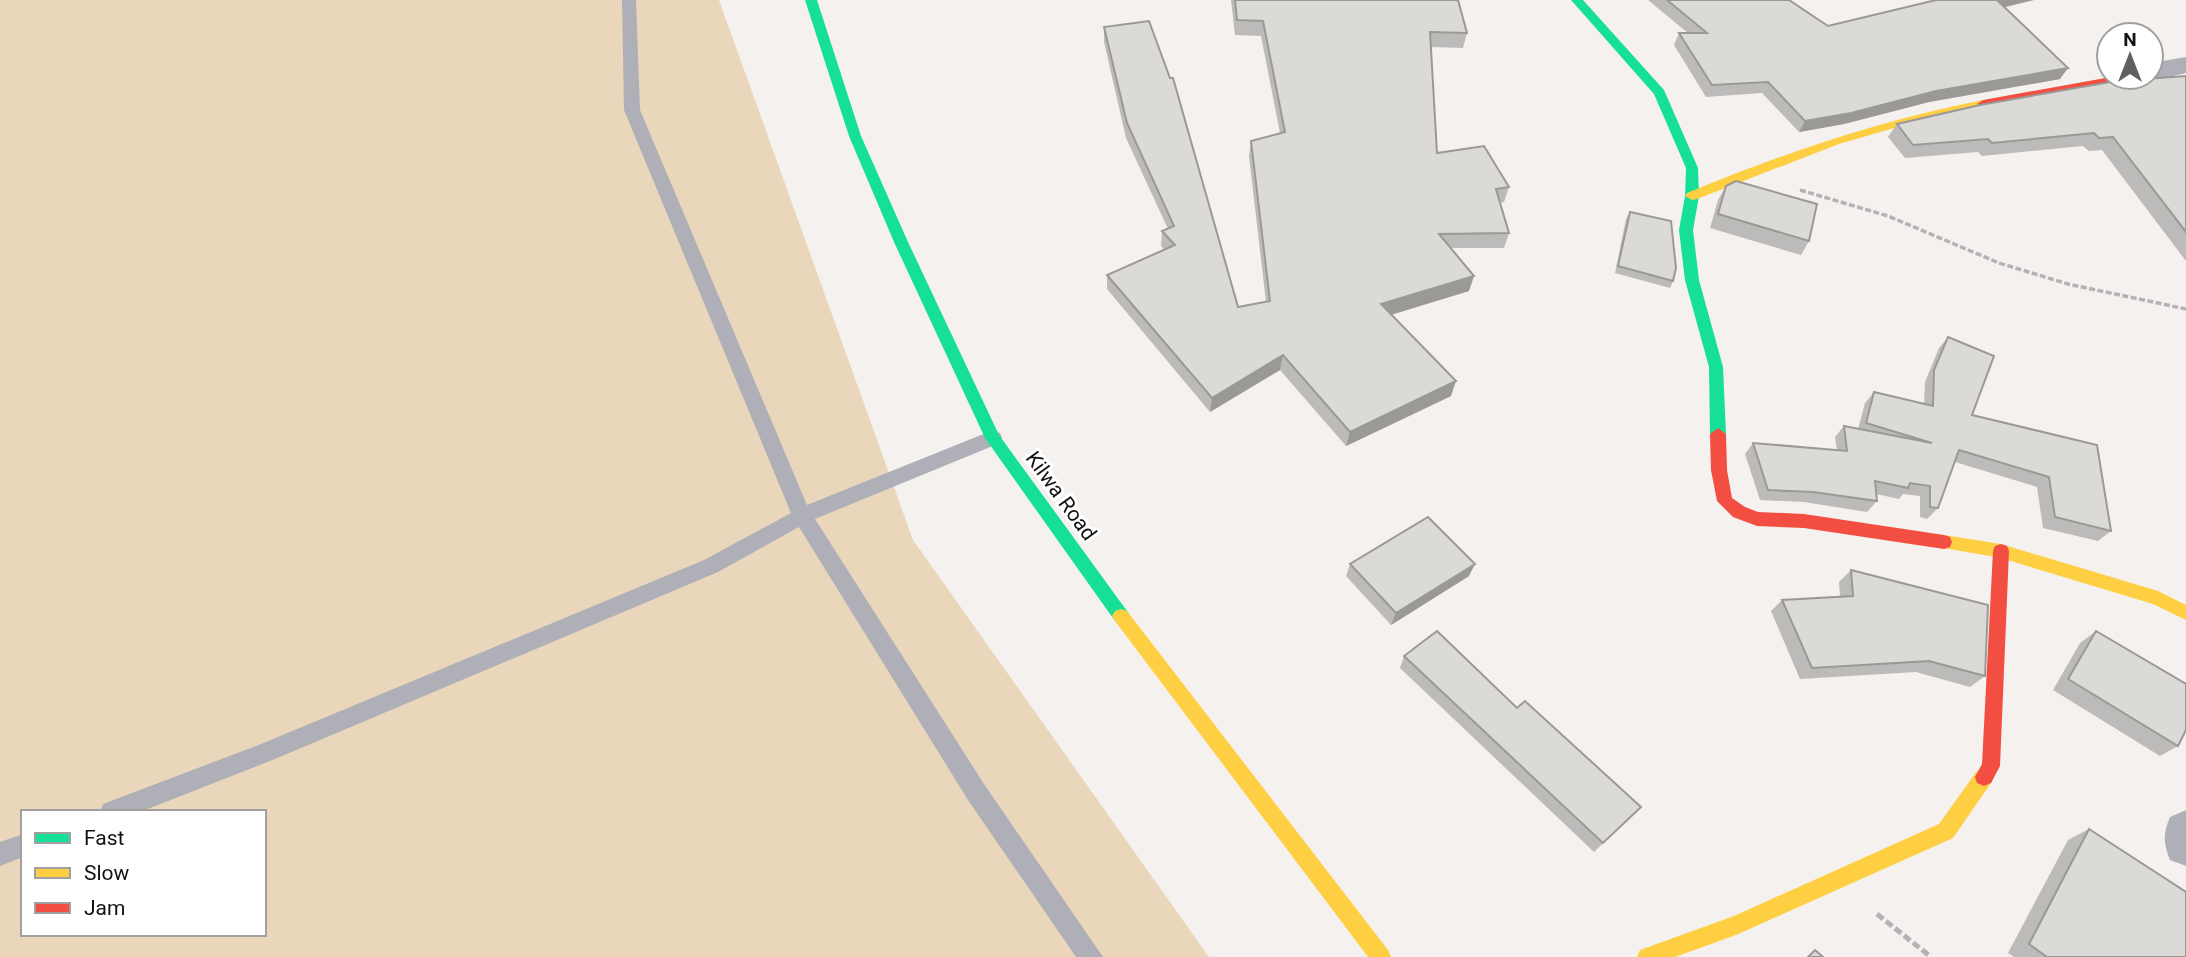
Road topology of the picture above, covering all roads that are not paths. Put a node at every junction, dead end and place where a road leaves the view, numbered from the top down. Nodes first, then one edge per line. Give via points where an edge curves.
1 (629, 0) edge
2 (811, 0) edge
3 (1577, 0) edge
4 (2186, 65) edge
5 (2165, 69) edge
6 (2095, 85) edge
7 (1692, 196) junction
8 (993, 438) junction
9 (802, 516) junction
10 (2001, 551) junction
11 (2186, 613) edge
12 (116, 810) edge
13 (2186, 832) edge
14 (2186, 844) edge
15 (21, 846) edge
16 (0, 854) edge
17 (1091, 957) edge
18 (1381, 957) edge
19 (1647, 957) edge

1 - 9 lane via 632,110
2 - 8 main road, Kilwa Road via 855,136
3 - 7 main road via 1660,93 1692,167
4 - 5 street
6 - 7 main road via 1862,131
7 - 10 main road via 1686,230 1692,280 1716,367 1719,470 1725,501 1757,519 1804,521
8 - 9 lane
8 - 18 main road, Kilwa Road via 1113,605
9 - 12 lane via 711,566 267,752
9 - 17 lane via 976,792
10 - 11 main road via 2158,598
10 - 19 main road via 1990,766 1946,831 1736,925
13 - 14 street
15 - 16 lane

